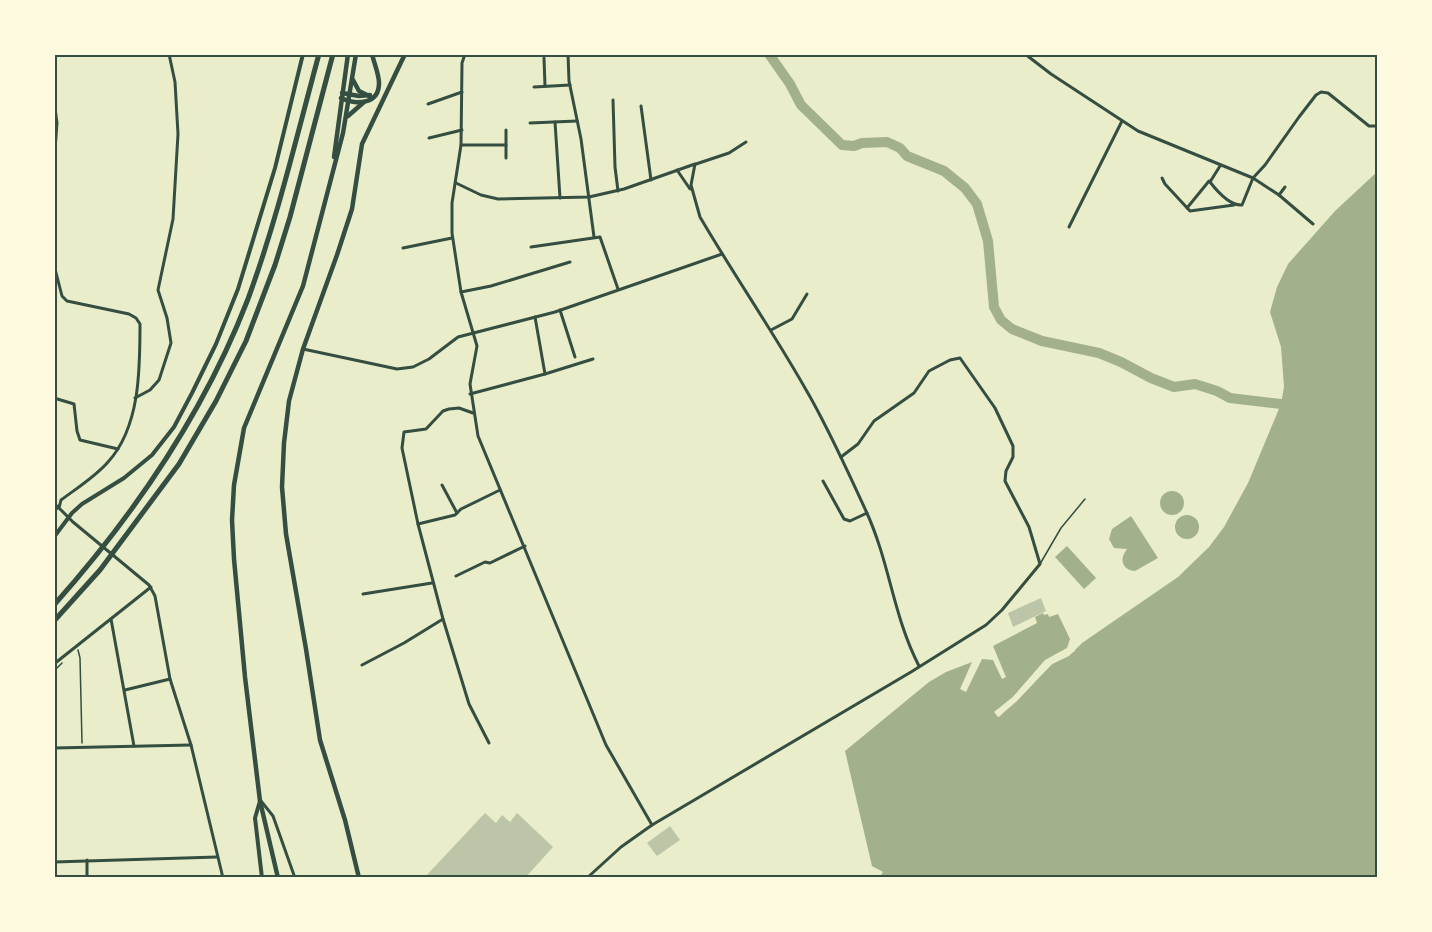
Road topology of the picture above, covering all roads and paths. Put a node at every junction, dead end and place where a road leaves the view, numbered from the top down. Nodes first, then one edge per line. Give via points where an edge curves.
1 (169, 54) edge
2 (303, 54) edge
3 (319, 54) edge
4 (333, 54) edge
5 (348, 54) edge
6 (356, 54) edge
7 (372, 54) edge
8 (405, 54) edge
9 (465, 54) edge
10 (568, 54) edge
11 (1025, 54) edge
12 (544, 58) dead end
13 (352, 77) junction
14 (570, 85) junction
15 (545, 86) junction
16 (534, 87) dead end
17 (462, 92) junction
18 (350, 94) junction
19 (342, 95) junction
20 (372, 95) junction
21 (54, 100) edge
22 (613, 100) dead end
23 (348, 101) junction
24 (364, 102) junction
25 (428, 104) dead end
26 (641, 106) dead end
27 (345, 121) junction
28 (577, 121) junction
29 (1122, 121) junction
30 (555, 122) junction
31 (530, 123) dead end
32 (1378, 126) edge
33 (462, 130) junction
34 (506, 130) dead end
35 (429, 138) dead end
36 (746, 142) dead end
37 (461, 145) junction
38 (506, 145) junction
39 (506, 158) dead end
40 (54, 164) edge
41 (695, 164) junction
42 (1220, 166) junction
43 (677, 170) junction
44 (333, 171) junction
45 (1162, 178) dead end
46 (1253, 178) junction
47 (1210, 179) junction
48 (651, 180) junction
49 (456, 183) junction
50 (1284, 187) dead end
51 (618, 191) junction
52 (691, 191) junction
53 (1278, 195) junction
54 (589, 197) junction
55 (560, 198) junction
56 (1234, 205) junction
57 (1186, 209) junction
58 (1313, 224) dead end
59 (1069, 227) dead end
60 (594, 237) junction
61 (452, 238) junction
62 (531, 247) dead end
63 (403, 248) dead end
64 (722, 255) junction
65 (570, 262) dead end
66 (54, 266) edge
67 (618, 290) junction
68 (461, 292) junction
69 (807, 294) dead end
70 (560, 310) junction
71 (535, 317) junction
72 (771, 330) junction
73 (472, 333) junction
74 (303, 348) junction
75 (575, 357) dead end
76 (593, 359) dead end
77 (544, 374) junction
78 (470, 394) junction
79 (54, 398) edge
80 (135, 398) junction
81 (473, 413) junction
82 (118, 449) junction
83 (841, 457) junction
84 (823, 482) dead end
85 (442, 485) dead end
86 (500, 490) junction
87 (1085, 499) dead end
88 (59, 504) junction
89 (54, 513) edge
90 (458, 513) junction
91 (867, 513) junction
92 (418, 524) junction
93 (54, 537) edge
94 (525, 546) junction
95 (1040, 564) junction
96 (456, 576) dead end
97 (433, 583) junction
98 (151, 587) junction
99 (363, 594) dead end
100 (54, 605) edge
101 (111, 619) junction
102 (443, 619) junction
103 (54, 621) edge
104 (76, 646) junction
105 (54, 664) edge
106 (362, 664) dead end
107 (919, 666) junction
108 (170, 679) junction
109 (125, 690) junction
110 (489, 743) dead end
111 (191, 745) junction
112 (134, 746) junction
113 (82, 747) junction
114 (54, 748) edge
115 (260, 801) junction
116 (652, 825) junction
117 (217, 857) junction
118 (87, 860) junction
119 (54, 862) edge
120 (87, 878) edge
121 (223, 878) edge
122 (262, 878) edge
123 (278, 878) edge
124 (295, 878) edge
125 (359, 878) edge
126 (587, 878) edge

1 - 80 street via 178,134 173,219 158,290 171,343 159,380
2 - 93 street via 249,256 205,368 159,447 133,471 82,504
3 - 100 highway via 248,298 205,393 149,487 92,563
4 - 103 highway via 290,217 246,341 179,464 100,570
5 - 19 main road
6 - 13 main road
7 - 20 main road via 379,83
8 - 74 main road via 362,144 352,209
9 - 17 street
10 - 14 street
11 - 29 street
12 - 15 street
13 - 18 main road
13 - 20 main road via 359,91
14 - 15 street
14 - 28 street
15 - 16 street
17 - 25 street
17 - 33 street
18 - 19 main road
18 - 20 main road
18 - 23 main road
19 - 23 main road
19 - 44 main road
20 - 24 main road
21 - 40 street
22 - 51 street
23 - 24 main road
23 - 27 main road
24 - 27 main road
26 - 48 street
27 - 44 main road
28 - 30 street
28 - 54 street
29 - 42 street
29 - 59 street
30 - 31 street
30 - 55 street
32 - 46 street via 1369,126 1328,93 1321,92
33 - 35 street
33 - 37 street
34 - 38 street
36 - 41 street via 729,153
37 - 38 street
37 - 49 street
38 - 39 street
41 - 43 street
41 - 52 street
42 - 46 street
42 - 47 street
43 - 48 street
43 - 52 street
44 - 115 main road via 303,286 244,428 234,485 237,597
45 - 57 street
46 - 53 street
46 - 56 street via 1244,204
47 - 56 street
47 - 57 street
48 - 51 street
49 - 55 street via 494,199
49 - 61 street
50 - 53 street
51 - 54 street
52 - 64 street via 700,217
53 - 58 street
54 - 55 street
54 - 60 street
56 - 57 street via 1195,212
60 - 62 street
60 - 67 street via 601,237
61 - 63 street
61 - 68 street
64 - 67 street
64 - 72 street
65 - 68 street
66 - 80 street via 67,301 120,312 136,318 140,324
67 - 70 street
68 - 73 street
69 - 72 street via 792,320
70 - 71 street
70 - 75 street
71 - 73 street
71 - 77 street
72 - 83 street
73 - 74 street via 455,338 425,362 410,368 397,369
73 - 78 street via 477,351 470,375
74 - 125 main road via 286,424 282,487 286,534 320,740
76 - 77 street
77 - 78 street
78 - 81 street
79 - 82 street via 74,404 80,440
80 - 82 street via 130,424
81 - 86 street
81 - 92 street via 449,409 426,429 404,432 402,448
82 - 88 street via 104,467
83 - 91 street
83 - 95 street via 858,444 874,421 914,393 929,371 960,358 995,408 1013,446 1005,481 1029,527
84 - 91 street via 844,519 850,521
85 - 90 street
86 - 90 street
86 - 94 street
87 - 95 lane via 1061,528
88 - 89 street
88 - 98 street via 62,512
90 - 92 street
91 - 107 street via 879,542 898,617
92 - 97 street
94 - 96 street
94 - 116 street via 606,745
95 - 107 street via 986,625
97 - 99 street
97 - 102 street
98 - 101 street
98 - 108 street
101 - 104 street
101 - 109 street
102 - 106 street
102 - 110 street via 469,704
104 - 105 street
104 - 113 path via 80,658
107 - 116 street
108 - 109 street
108 - 111 street
109 - 112 street
111 - 112 street
111 - 117 street
112 - 113 street
113 - 114 street
115 - 122 street via 255,818
115 - 123 main road
115 - 124 street via 273,816
116 - 126 street
117 - 118 street
117 - 121 street
118 - 119 street
118 - 120 street

